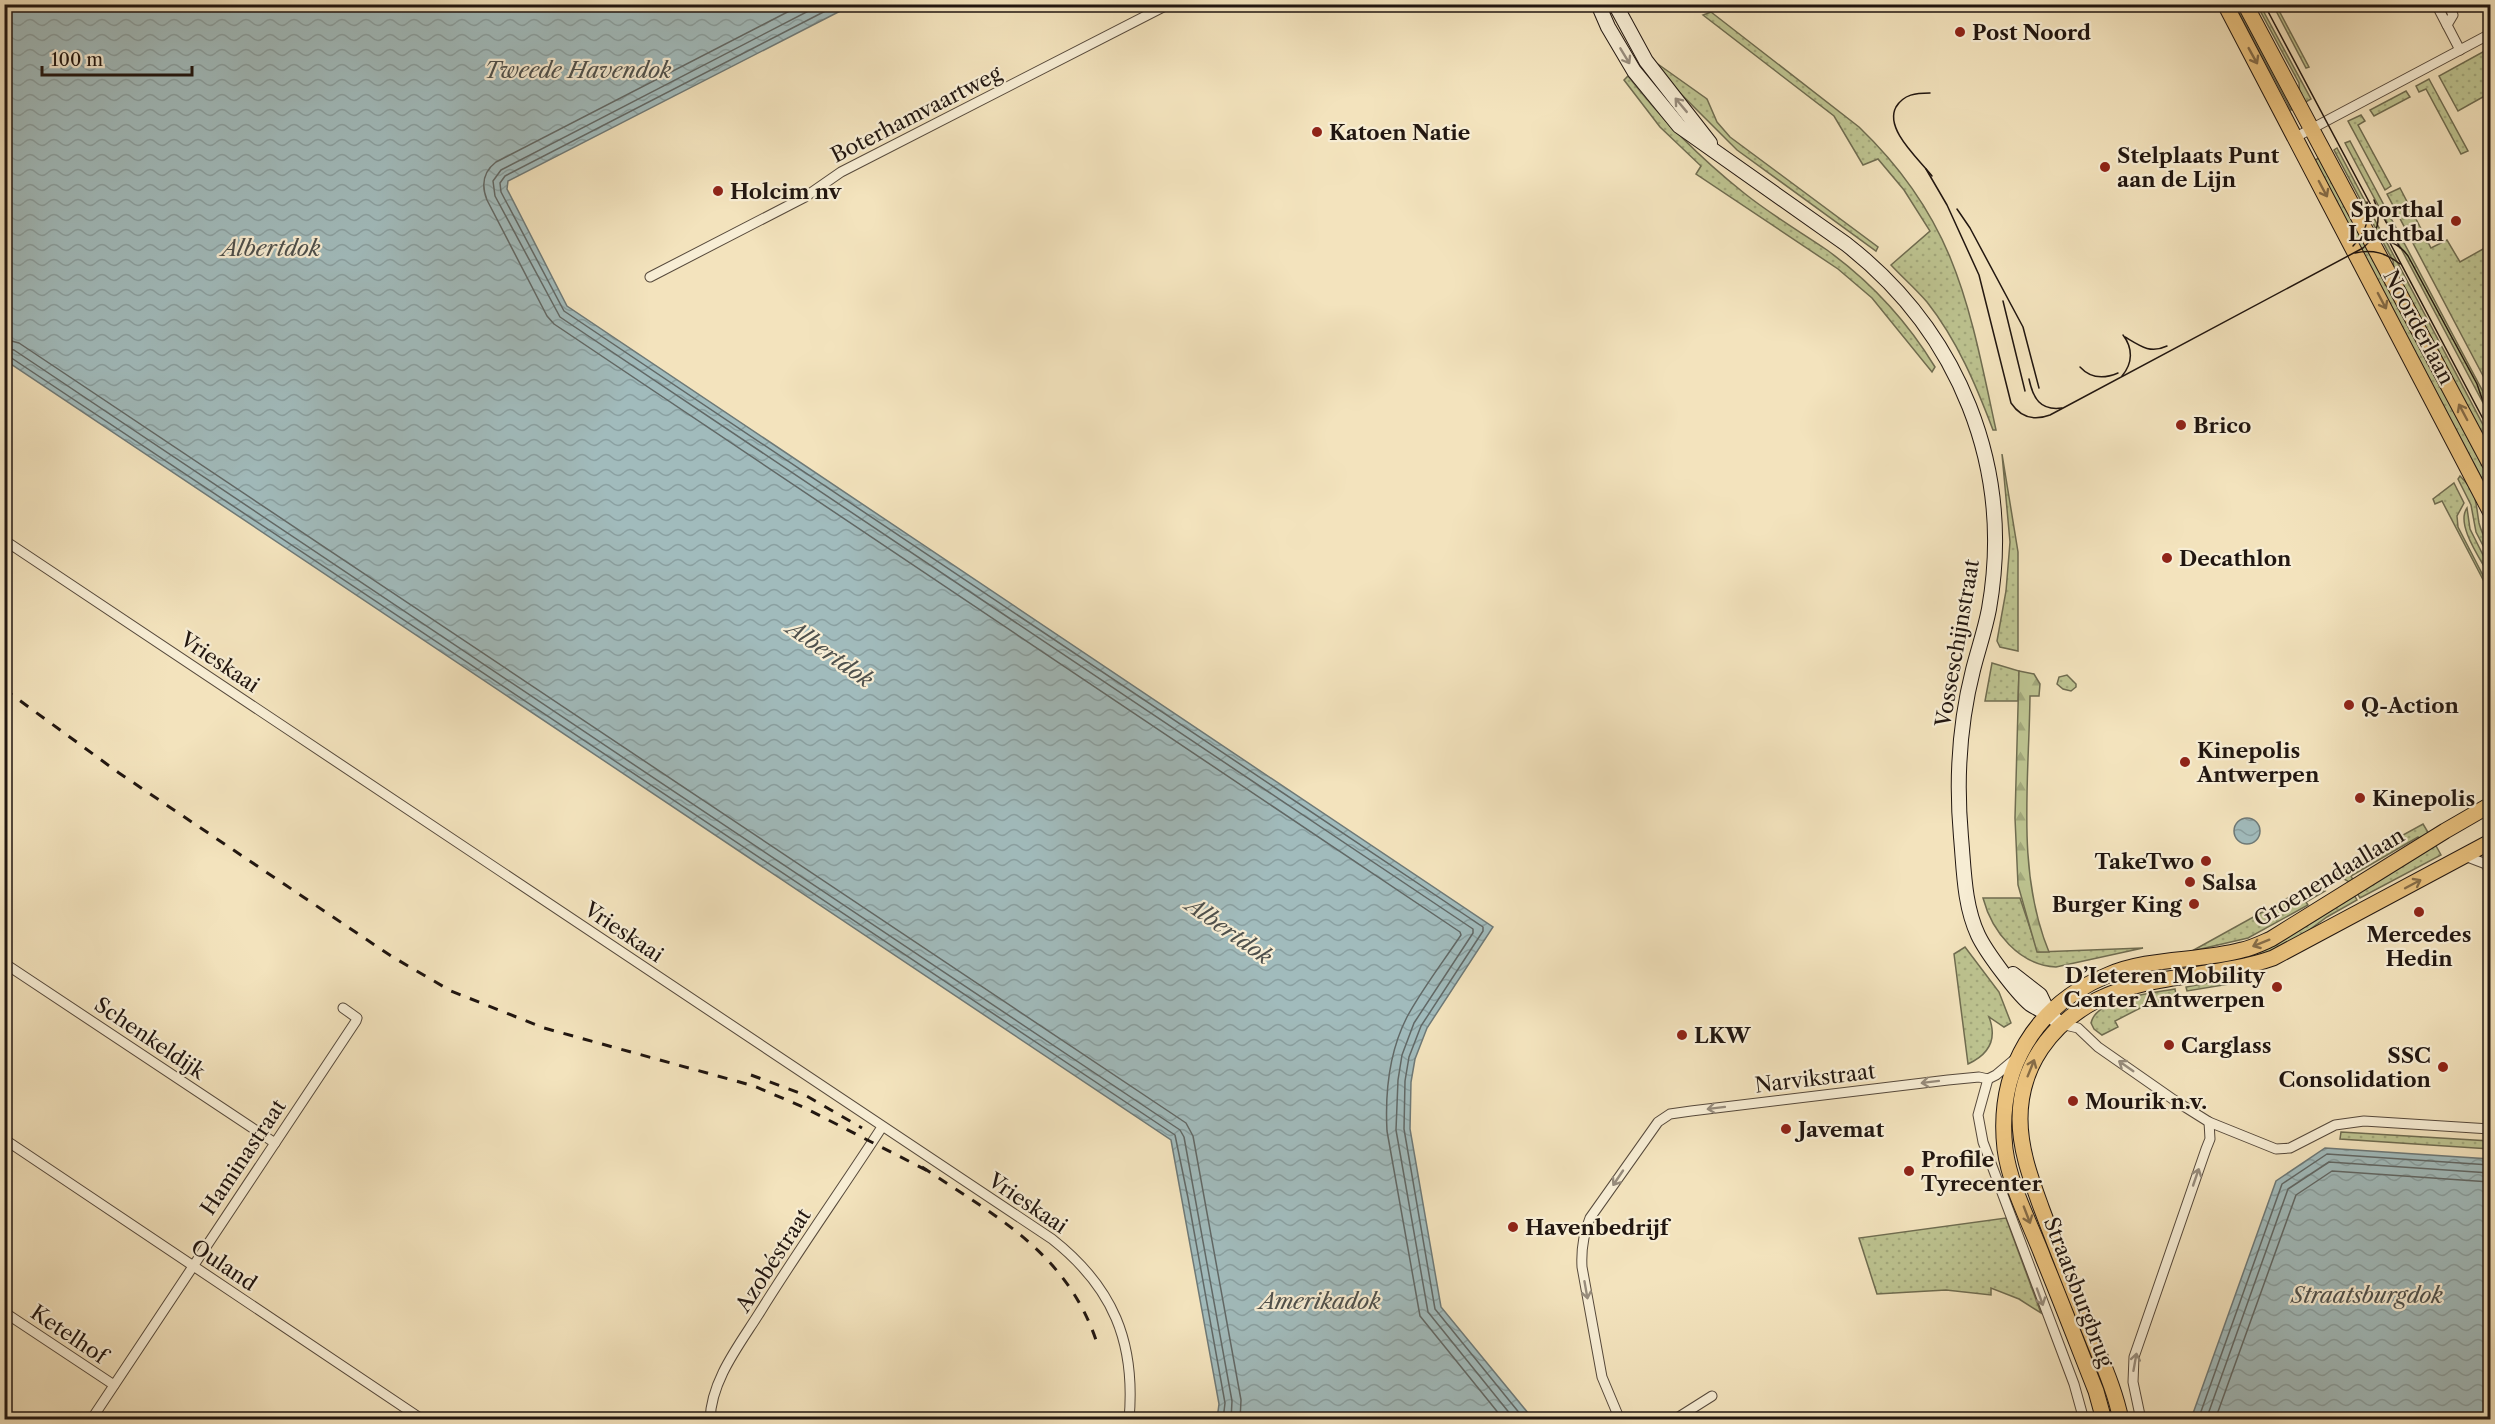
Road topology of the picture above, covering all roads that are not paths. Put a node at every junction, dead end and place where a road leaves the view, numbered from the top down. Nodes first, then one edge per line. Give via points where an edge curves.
1 (1169, 4) edge
2 (1598, 4) edge
3 (1615, 4) edge
4 (2225, 4) edge
5 (2246, 4) edge
6 (2436, 4) edge
7 (2448, 4) edge
8 (2447, 25) junction
9 (2490, 34) edge
10 (2460, 50) junction
11 (2312, 128) junction
12 (2296, 137) junction
13 (1717, 151) junction
14 (650, 277) dead end
15 (2490, 464) edge
16 (2490, 511) edge
17 (4, 540) edge
18 (2490, 806) edge
19 (2490, 843) edge
20 (2465, 856) junction
21 (2490, 872) edge
22 (4, 963) edge
23 (343, 1008) dead end
24 (2055, 1019) junction
25 (2017, 1057) junction
26 (1988, 1079) junction
27 (2210, 1122) junction
28 (882, 1127) junction
29 (2490, 1129) edge
30 (4, 1139) edge
31 (275, 1143) junction
32 (192, 1265) junction
33 (4, 1312) edge
34 (114, 1385) junction
35 (1712, 1396) dead end
36 (91, 1419) edge
37 (423, 1419) edge
38 (710, 1419) edge
39 (1129, 1419) edge
40 (1620, 1419) edge
41 (1674, 1419) edge
42 (2084, 1419) edge
43 (2104, 1419) edge
44 (2121, 1419) edge
45 (2141, 1419) edge

1 - 14 street, Boterhamvaartweg via 840,172 805,197
2 -> 13 street, Vosseschijnstraat via 1624,56 1651,95 1679,126
13 -> 3 street, Vosseschijnstraat via 1646,61
4 -> 12 main road, Noorderlaan
5 - 11 main road, Noorderlaan
6 - 8 street
7 - 8 street via 2453,15
8 - 10 street
9 - 10 street
10 - 11 street
11 - 12 street
15 -> 11 main road, Noorderlaan
12 -> 16 main road, Noorderlaan
13 - 24 street, Vosseschijnstraat via 1846,244 1898,292 1942,349 1960,383 1979,433 1993,494 1995,552 1989,610 1966,704 1958,778 1967,902 1979,936 1995,961 2040,995
17 - 28 street, Vrieskaai
18 -> 24 main road, Groenendaallaan via 2271,939 2243,950 2124,969 2083,987
19 - 20 main road, Groenendaallaan
20 - 21 street via 2486,864
24 -> 20 main road, Groenendaallaan via 2125,989 2241,968 2273,958
22 - 31 street, Schenkeldijk
23 - 31 street, Haminastraat via 356,1021
24 - 25 main road, Straatsburgbrug via 2029,1037
27 -> 24 street via 2078,1028
44 -> 24 main road, Straatsburgbrug via 2112,1385 2054,1242 2025,1157 2020,1119 2023,1091
25 - 26 street
25 -> 43 main road, Straatsburgbrug via 2006,1097 2005,1149 2009,1169
26 -> 40 street, Narvikstraat via 1948,1080 1691,1111 1670,1114 1658,1122 1590,1218 1581,1250 1602,1377
26 -> 42 street via 1978,1125
27 - 29 street via 2276,1149 2290,1148 2335,1125 2364,1121
45 -> 27 street via 2133,1382 2134,1357 2210,1138
28 - 38 street, Azobéstraat via 724,1370 710,1408
28 - 39 street, Vrieskaai via 1052,1239 1096,1282 1122,1332 1129,1363
30 - 32 street, Ouland
31 - 32 street, Haminastraat
32 - 34 street, Haminastraat
32 - 37 street, Ouland
33 - 34 street, Ketelhof
34 - 36 street, Haminastraat
35 - 41 street

